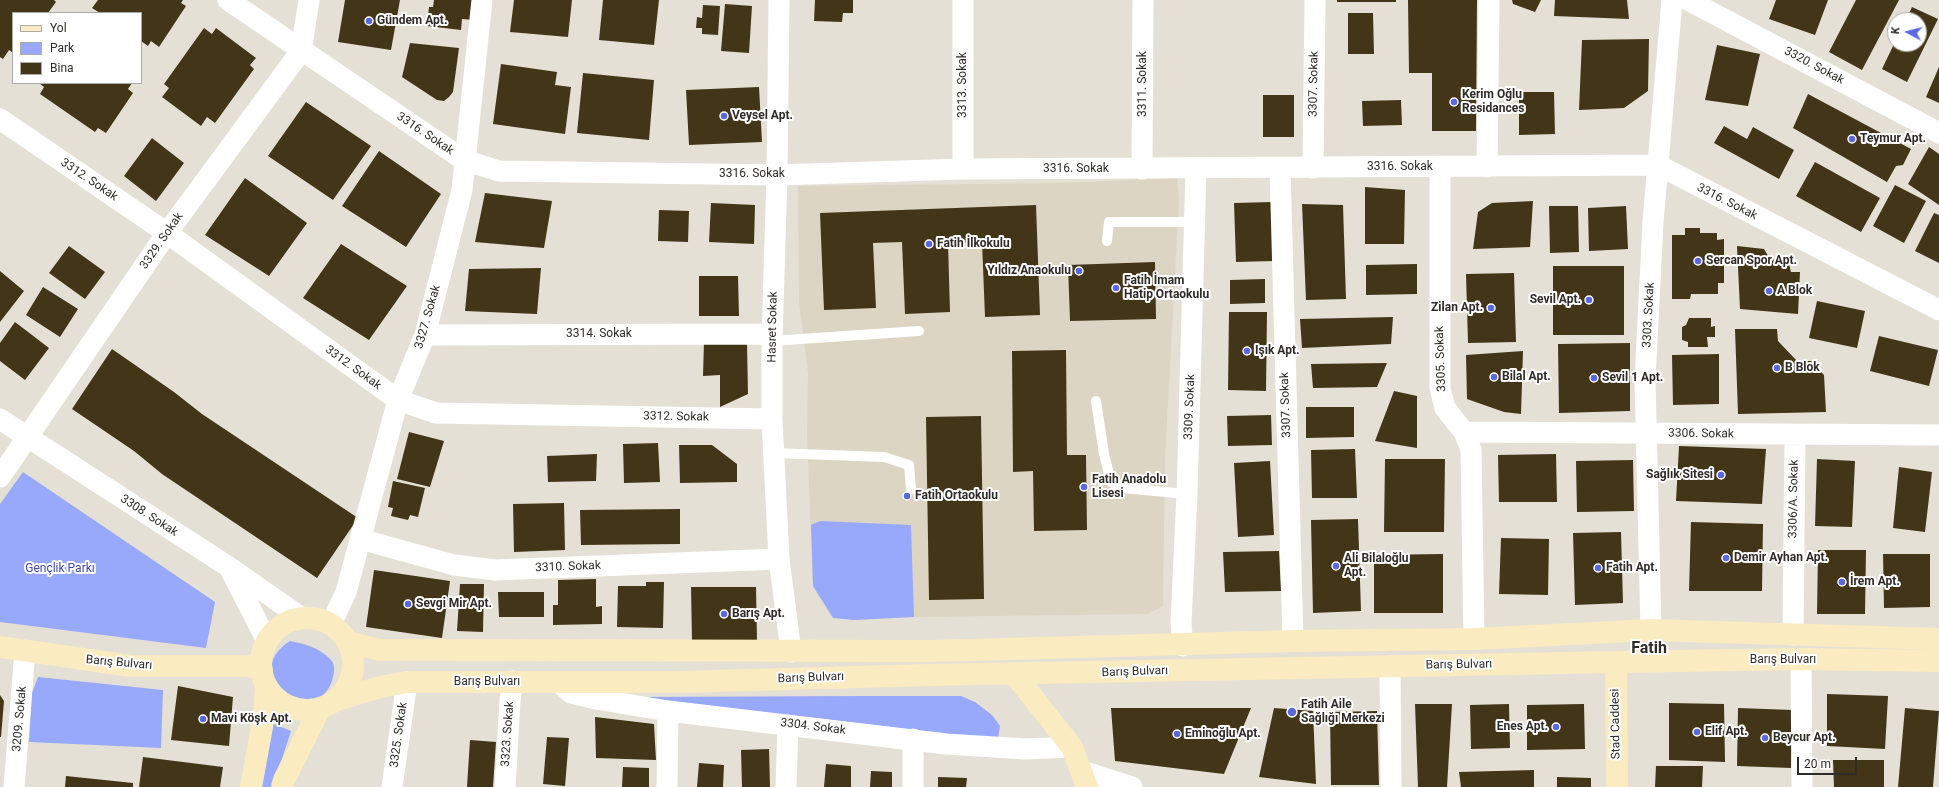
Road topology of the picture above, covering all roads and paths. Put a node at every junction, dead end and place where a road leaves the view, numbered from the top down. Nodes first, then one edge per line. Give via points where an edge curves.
1 (228, 0) edge
2 (309, 0) edge
3 (482, 0) edge
4 (779, 0) edge
5 (963, 0) edge
6 (1143, 0) edge
7 (1315, 0) edge
8 (1488, 0) edge
9 (1672, 0) edge
10 (1688, 0) edge
11 (301, 51) junction
12 (0, 119) edge
13 (1939, 133) edge
14 (464, 160) junction
15 (1658, 165) junction
16 (1440, 167) junction
17 (1487, 167) junction
18 (1142, 168) junction
19 (1196, 168) junction
20 (1280, 168) junction
21 (1313, 168) junction
22 (963, 169) junction
23 (777, 175) junction
24 (1195, 222) junction
25 (167, 233) junction
26 (1107, 241) dead end
27 (1939, 310) edge
28 (919, 331) dead end
29 (425, 335) junction
30 (772, 338) junction
31 (398, 400) junction
32 (1096, 401) dead end
33 (0, 419) edge
34 (772, 419) junction
35 (1464, 432) junction
36 (1647, 433) junction
37 (1795, 435) junction
38 (1939, 435) edge
39 (28, 438) junction
40 (774, 453) junction
41 (0, 478) edge
42 (911, 489) dead end
43 (1187, 494) junction
44 (360, 538) junction
45 (779, 558) junction
46 (229, 567) junction
47 (302, 618) junction
48 (330, 624) junction
49 (1651, 630) junction
50 (1793, 635) junction
51 (1939, 638) edge
52 (1474, 639) junction
53 (267, 641) junction
54 (1293, 641) junction
55 (348, 642) junction
56 (1183, 646) junction
57 (0, 647) edge
58 (25, 651) junction
59 (791, 652) junction
60 (1801, 660) junction
61 (1939, 661) edge
62 (1616, 662) junction
63 (1390, 666) junction
64 (1015, 675) junction
65 (264, 678) junction
66 (513, 681) junction
67 (407, 682) junction
68 (559, 682) junction
69 (327, 705) junction
70 (668, 711) junction
71 (788, 725) junction
72 (913, 739) junction
73 (1072, 747) junction
74 (1085, 779) edge
75 (14, 787) edge
76 (251, 787) edge
77 (282, 787) edge
78 (392, 787) edge
79 (505, 787) edge
80 (667, 787) edge
81 (786, 787) edge
82 (913, 787) edge
83 (1132, 787) edge
84 (1391, 787) edge
85 (1617, 787) edge
86 (1802, 787) edge

1 - 11 street, 3316. Sokak
2 - 11 street, 3329. Sokak
3 - 14 street, 3327. Sokak
4 - 23 street, Hasret Sokak
5 - 22 street, 3313. Sokak
6 - 18 street, 3311. Sokak
7 - 21 street, 3307. Sokak
8 - 17 street
9 - 15 street, 3303. Sokak
10 - 13 street, 3320. Sokak
11 - 14 street, 3316. Sokak
11 - 25 street, 3329. Sokak
12 - 25 street, 3312. Sokak
14 - 23 street, 3316. Sokak via 500,171
14 - 29 street, 3327. Sokak via 462,190
15 - 17 street, 3316. Sokak
15 - 27 street, 3316. Sokak
15 - 36 street, 3303. Sokak via 1646,372
16 - 17 street, 3316. Sokak
16 - 21 street, 3316. Sokak
16 - 35 street, 3305. Sokak via 1440,388 1445,408
18 - 19 street, 3316. Sokak
18 - 22 street, 3316. Sokak
19 - 20 street, 3316. Sokak
19 - 24 street, 3309. Sokak
20 - 21 street, 3316. Sokak
20 - 54 street, 3307. Sokak
22 - 23 street, 3316. Sokak
23 - 30 street, Hasret Sokak
24 - 26 lane via 1109,222
24 - 43 street, 3309. Sokak
25 - 31 street, 3312. Sokak
25 - 39 street, 3329. Sokak
28 - 30 lane
29 - 30 street, 3314. Sokak
29 - 31 street, 3327. Sokak
30 - 34 street, Hasret Sokak
31 - 34 street, 3312. Sokak via 436,413
31 - 44 street, 3327. Sokak
32 - 43 lane via 1111,482 1123,488
33 - 39 street, 3308. Sokak
34 - 40 street, Hasret Sokak
35 - 36 street, 3306. Sokak
35 - 52 street, 3305. Sokak via 1471,450
36 - 37 street, 3306. Sokak
36 - 49 street, 3303. Sokak
37 - 38 street, 3306. Sokak
37 - 50 street, 3306/A. Sokak
39 - 41 street, 3329. Sokak
39 - 46 street, 3308. Sokak
40 - 42 lane via 884,456 909,465
40 - 45 street, Hasret Sokak
43 - 56 street, 3309. Sokak via 1180,623
44 - 45 street, 3310. Sokak via 454,565 496,570
44 - 48 street, 3327. Sokak via 346,592
45 - 59 street, Hasret Sokak
46 - 47 street, 3308. Sokak
46 - 53 street
47 - 48 main road via 317,619
47 - 53 main road via 288,622 276,630
48 - 55 main road
49 - 50 main road, Barış Bulvarı
49 - 52 main road, Barış Bulvarı
50 - 51 main road, Barış Bulvarı
52 - 54 main road, Barış Bulvarı
53 - 65 main road via 262,655
54 - 56 main road, Barış Bulvarı
55 - 59 main road, Barış Bulvarı via 380,650
55 - 69 main road via 353,667 350,680 344,692
56 - 59 main road, Barış Bulvarı
57 - 58 main road, Barış Bulvarı
58 - 65 main road, Barış Bulvarı via 131,666 248,666
58 - 75 street, 3209. Sokak
60 - 61 main road, Barış Bulvarı
60 - 62 main road, Barış Bulvarı
60 - 86 street
62 - 63 main road, Barış Bulvarı
62 - 85 main road, Stad Caddesi
63 - 64 main road, Barış Bulvarı
63 - 84 street
64 - 68 main road, Barış Bulvarı
64 - 73 main road
65 - 69 main road via 276,698 289,706 304,710
65 - 76 main road via 264,716
66 - 67 main road, Barış Bulvarı
66 - 68 main road, Barış Bulvarı
66 - 79 street, 3323. Sokak
67 - 69 main road, Barış Bulvarı via 380,687
67 - 78 street, 3325. Sokak
68 - 70 street, 3304. Sokak via 571,692 596,699
69 - 77 main road
70 - 71 street, 3304. Sokak
70 - 80 street
71 - 72 street, 3304. Sokak
71 - 81 street
72 - 73 street, 3304. Sokak via 946,744 1026,749
72 - 82 street
73 - 74 main road
74 - 83 street

